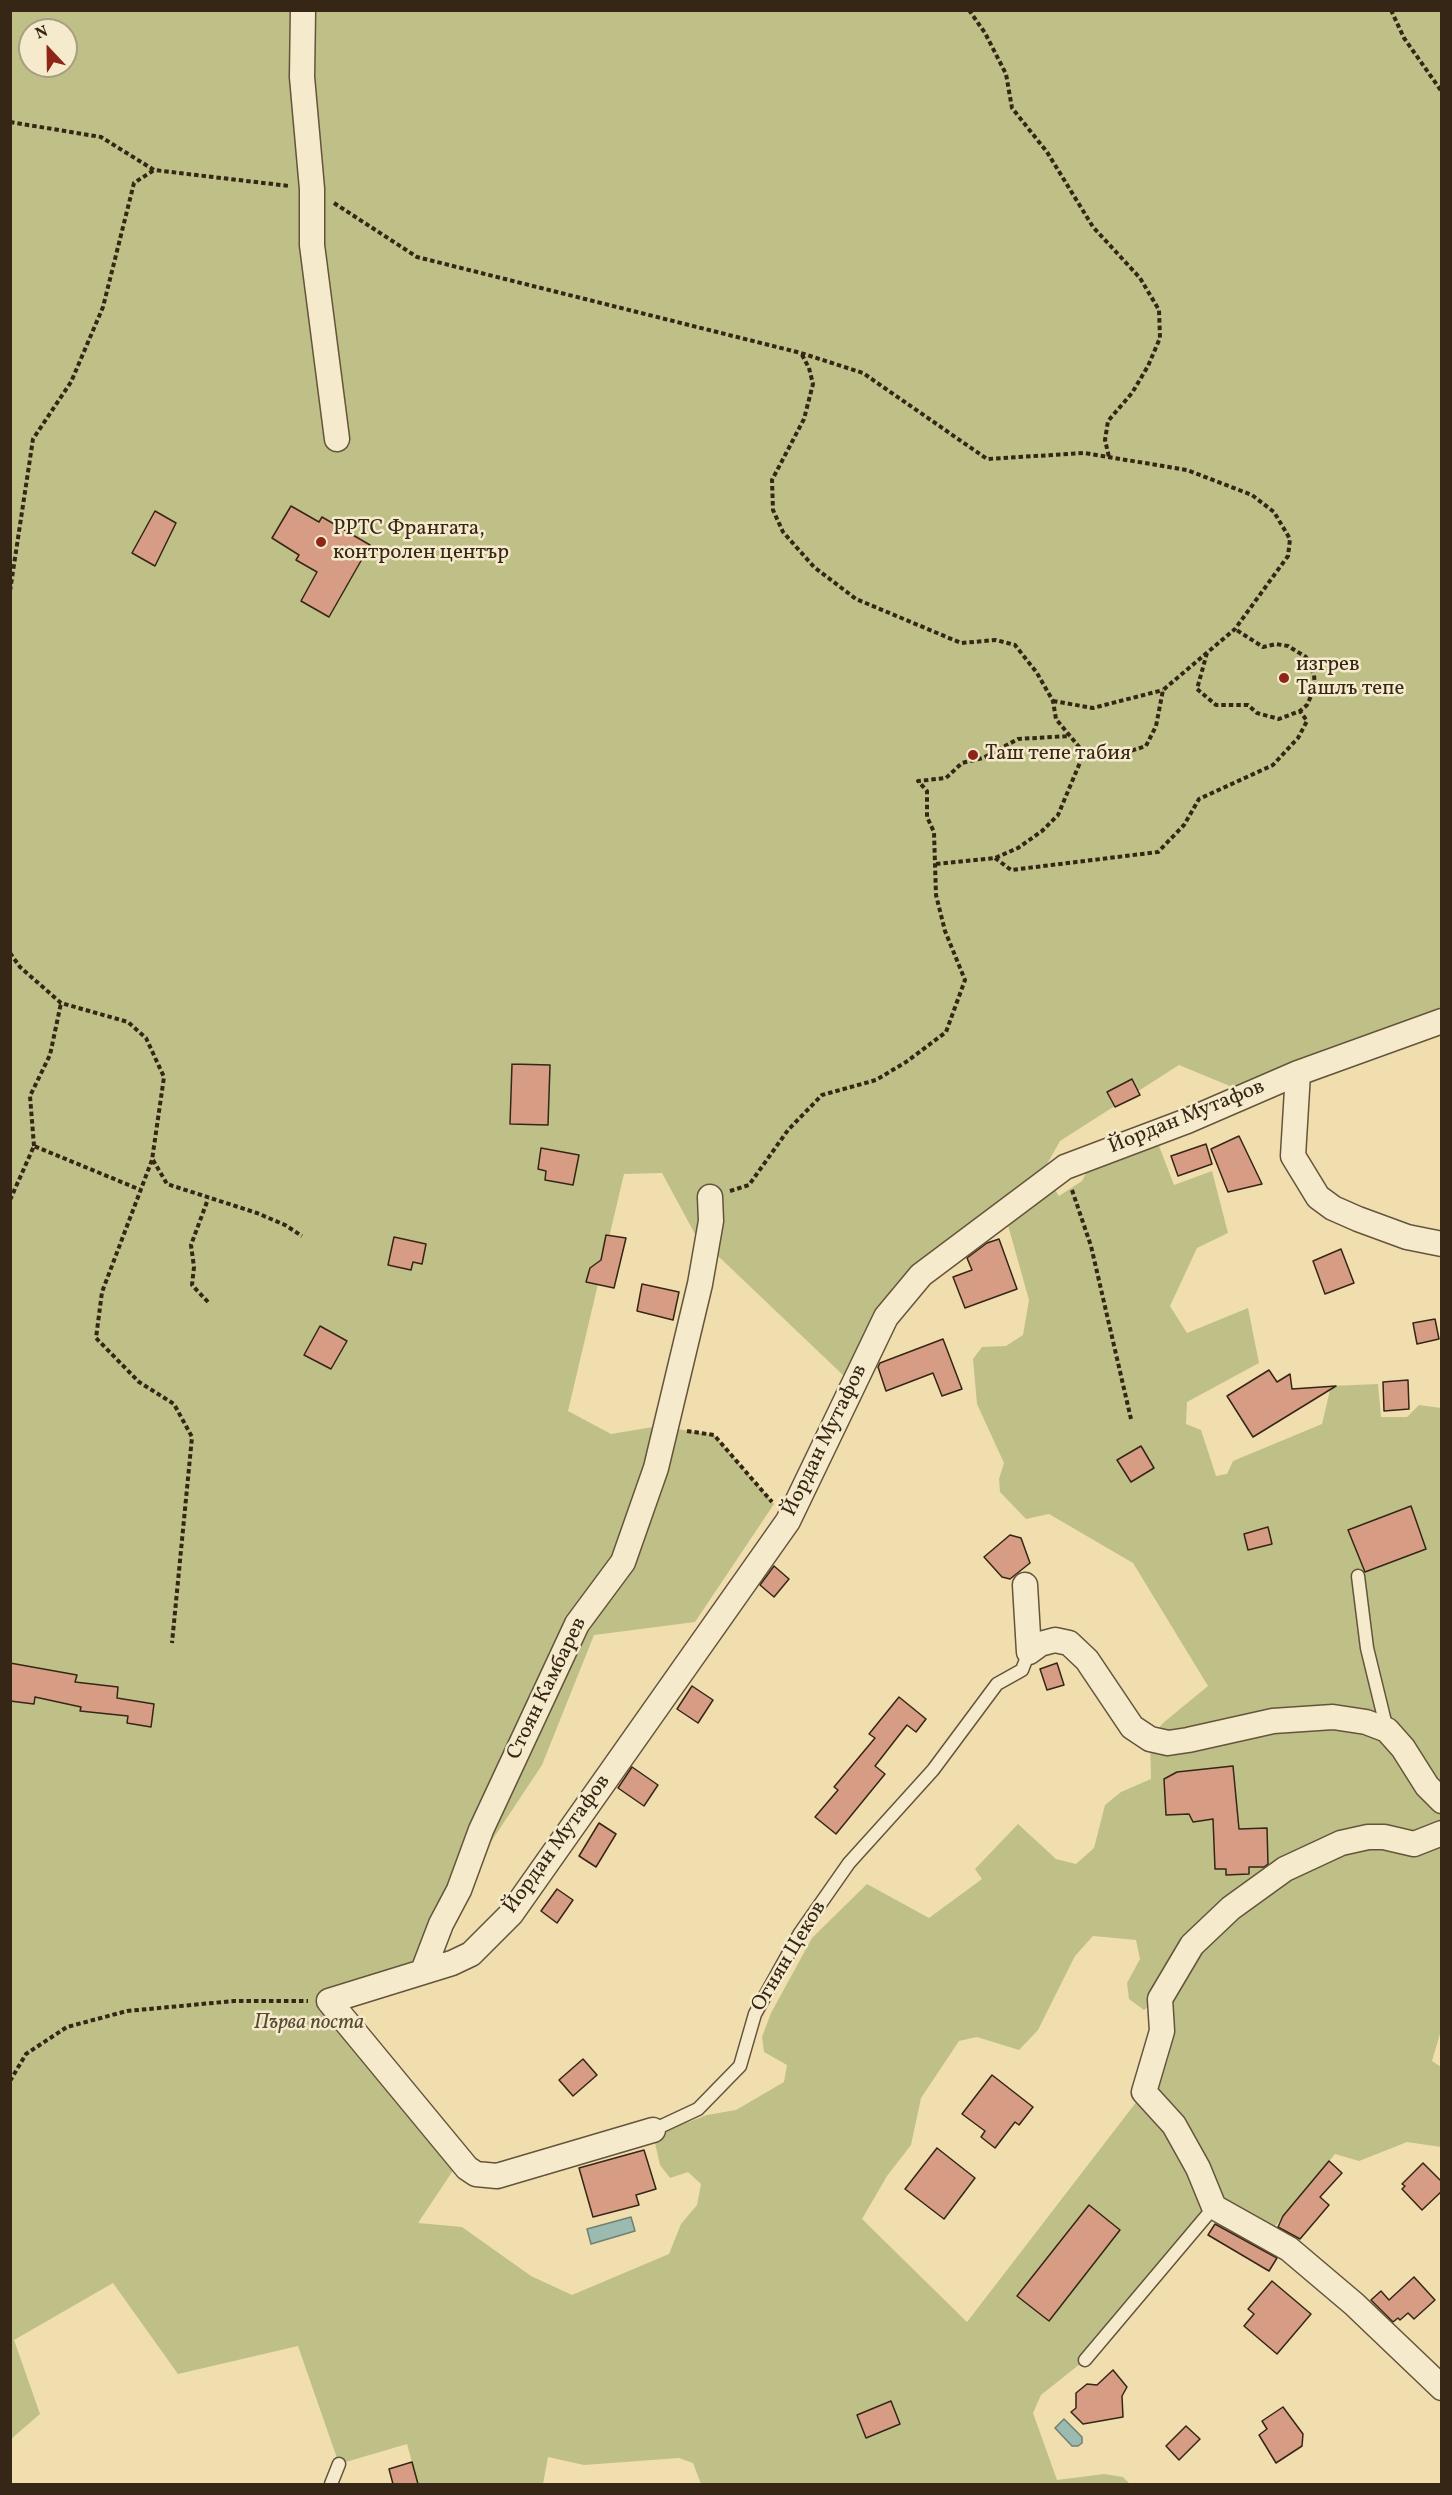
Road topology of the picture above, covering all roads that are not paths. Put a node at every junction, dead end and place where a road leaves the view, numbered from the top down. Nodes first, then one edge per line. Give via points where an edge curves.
1 (303, 10) edge
2 (337, 439) dead end
3 (1442, 1021) edge
4 (1298, 1073) junction
5 (710, 1197) road end
6 (1442, 1244) edge
7 (1358, 1576) dead end
8 (1025, 1585) dead end
9 (1029, 1652) junction
10 (1387, 1730) junction
11 (1442, 1801) edge
12 (1442, 1833) edge
13 (423, 1971) junction
14 (329, 2001) joint
15 (653, 2130) joint
16 (1214, 2207) junction
17 (1085, 2360) dead end
18 (1442, 2388) edge
19 (339, 2464) dead end
20 (331, 2484) edge

1 - 2 street via 302,77 312,189 312,245
3 - 4 street, Йордан Мутафов
4 - 6 street via 1293,1156 1318,1197 1358,1219 1407,1237
4 - 13 street, Йордан Мутафов via 1065,1167 921,1275 886,1317 792,1512 511,1914 471,1954
5 - 13 street, Стоян Камбарев via 711,1221 700,1284 666,1428 623,1562 577,1624 481,1830
7 - 10 lane via 1367,1648
8 - 9 street
9 - 10 street via 1047,1642 1069,1642 1087,1660 1132,1727 1150,1739 1168,1743 1273,1721 1333,1717
9 - 15 lane, Огнян Цеков via 1022,1670 997,1684 933,1770 849,1863 800,1933 755,2014 740,2066 698,2109
10 - 11 street
12 - 16 street via 1414,1844 1384,1837 1354,1839 1302,1859 1231,1908 1192,1945 1160,1998 1162,2031 1144,2092 1174,2125
13 - 14 street, Йордан Мутафов
14 - 15 street, Огнян Цеков via 476,2174 497,2176
16 - 17 lane
16 - 18 street via 1289,2249
19 - 20 lane

